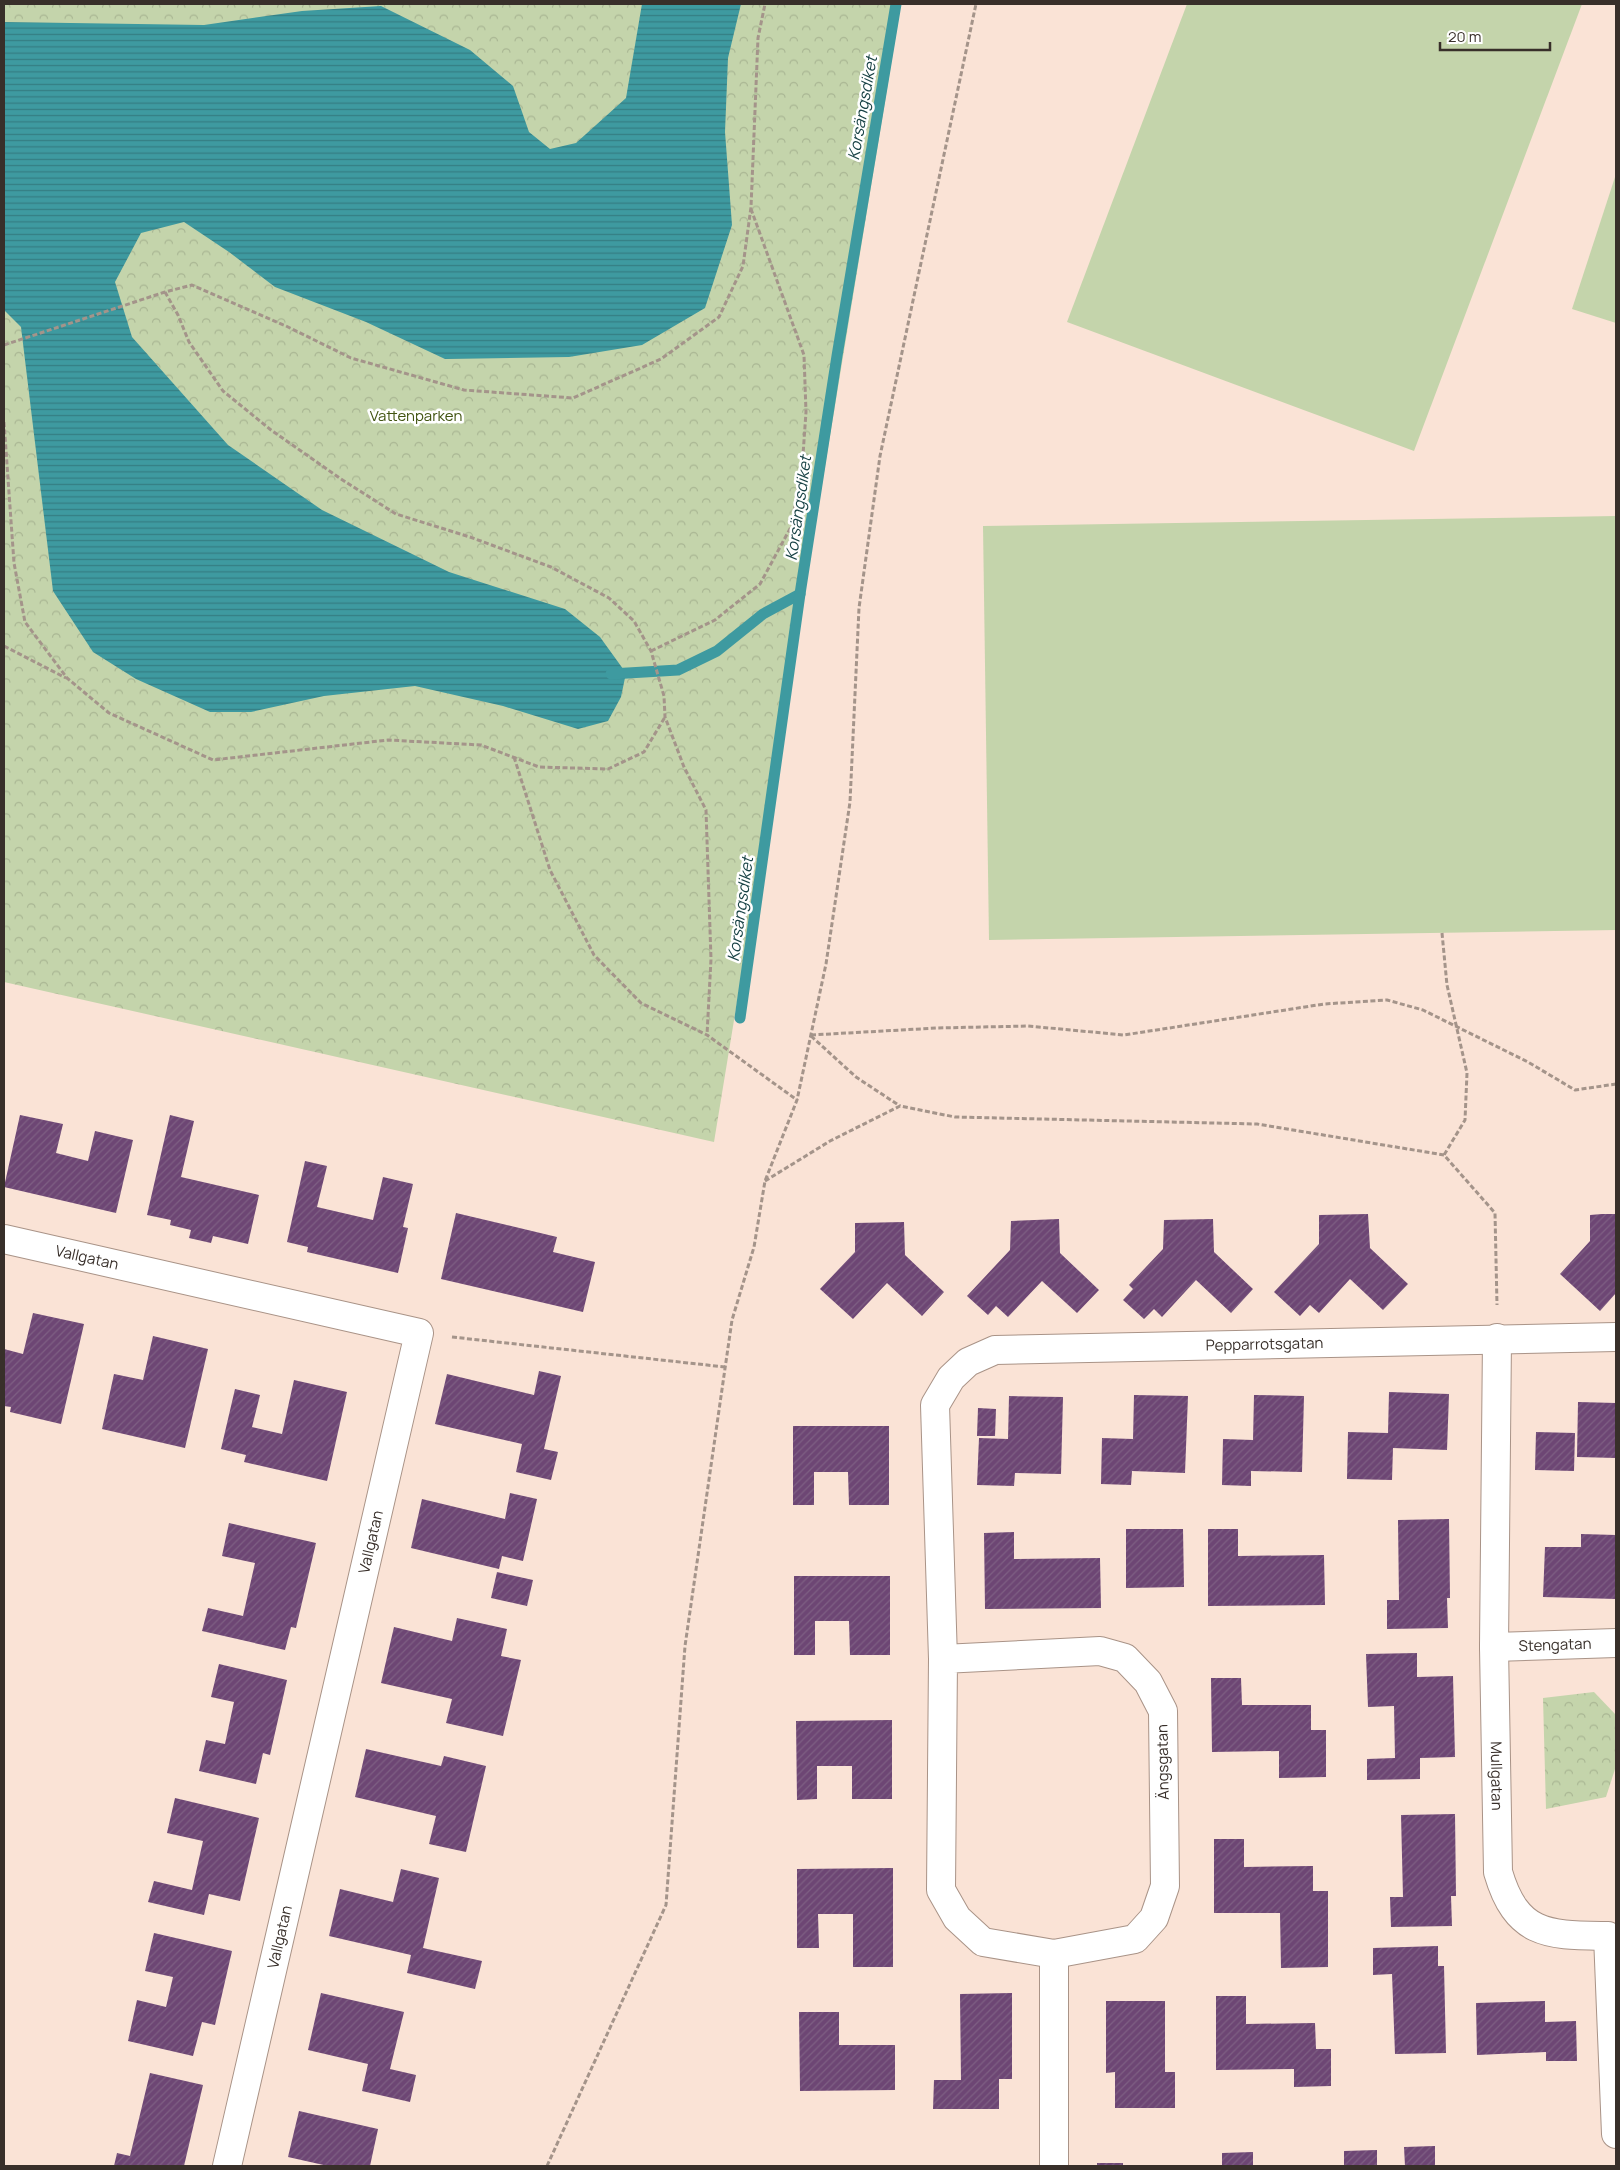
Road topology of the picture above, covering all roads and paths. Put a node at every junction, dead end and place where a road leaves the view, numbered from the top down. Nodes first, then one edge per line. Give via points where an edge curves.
1 (765, 4) edge
2 (976, 4) edge
3 (750, 207) junction
4 (165, 292) junction
5 (4, 345) edge
6 (4, 422) edge
7 (4, 646) edge
8 (651, 651) junction
9 (67, 678) junction
10 (665, 718) junction
11 (514, 757) junction
12 (1442, 933) dead end
13 (1457, 1028) junction
14 (706, 1035) junction
15 (811, 1035) junction
16 (1616, 1084) edge
17 (797, 1100) junction
18 (900, 1106) junction
19 (1444, 1155) junction
20 (766, 1181) junction
21 (4, 1239) edge
22 (419, 1333) junction
23 (1616, 1337) edge
24 (1498, 1338) junction
25 (725, 1367) junction
26 (935, 1405) joint
27 (1616, 1644) edge
28 (1494, 1647) junction
29 (943, 1659) junction
30 (1612, 1936) edge
31 (1054, 1954) junction
32 (1616, 2134) edge
33 (227, 2166) edge
34 (547, 2166) edge
35 (1054, 2166) edge

1 - 3 path via 758,38
2 - 15 path via 880,456 859,608 850,802 826,964
3 - 4 path via 743,266 719,317 661,359 573,398 464,390 351,358 192,285
3 - 8 path via 804,355 806,412 792,524 760,584 715,620
4 - 5 path
4 - 8 path via 189,342 223,391 271,430 396,514 551,567 608,598 634,621
6 - 9 path via 14,563 25,622
7 - 9 path
8 - 10 path via 664,696
9 - 11 path via 109,713 213,760 388,740 481,745
10 - 11 path via 644,752 608,769 539,767
10 - 14 path via 684,767 706,810 711,959
11 - 14 path via 550,870 594,955 641,1003
12 - 13 path via 1447,985
13 - 15 path via 1423,1010 1388,1000 1324,1004 1124,1035 1028,1026
13 - 16 path via 1528,1062 1575,1090
13 - 19 path via 1467,1073 1465,1120
14 - 17 path
15 - 17 path
15 - 18 path via 856,1077
17 - 20 path
18 - 19 path via 955,1117 1257,1124
18 - 20 path via 830,1142
19 - 24 path via 1495,1213
20 - 25 path via 754,1246 732,1320
21 - 22 street, Vallgatan
22 - 25 path
22 - 33 street, Vallgatan
23 - 24 street, Pepparrotsgatan
24 - 26 street, Pepparrotsgatan via 995,1350 968,1362 951,1378
24 - 28 street, Mullgatan
25 - 34 path via 685,1646 666,1906
26 - 29 street, Ängsgatan
27 - 28 street, Stengatan
28 - 30 street, Mullgatan via 1498,1872 1504,1893 1516,1914 1536,1927 1558,1935
29 - 31 street, Ängsgatan via 941,1890 957,1918 983,1942
29 - 31 street, Ängsgatan via 1100,1651 1125,1658 1148,1682 1163,1711 1165,1886 1154,1918 1135,1939
30 - 32 street, Mullgatan
31 - 35 street

